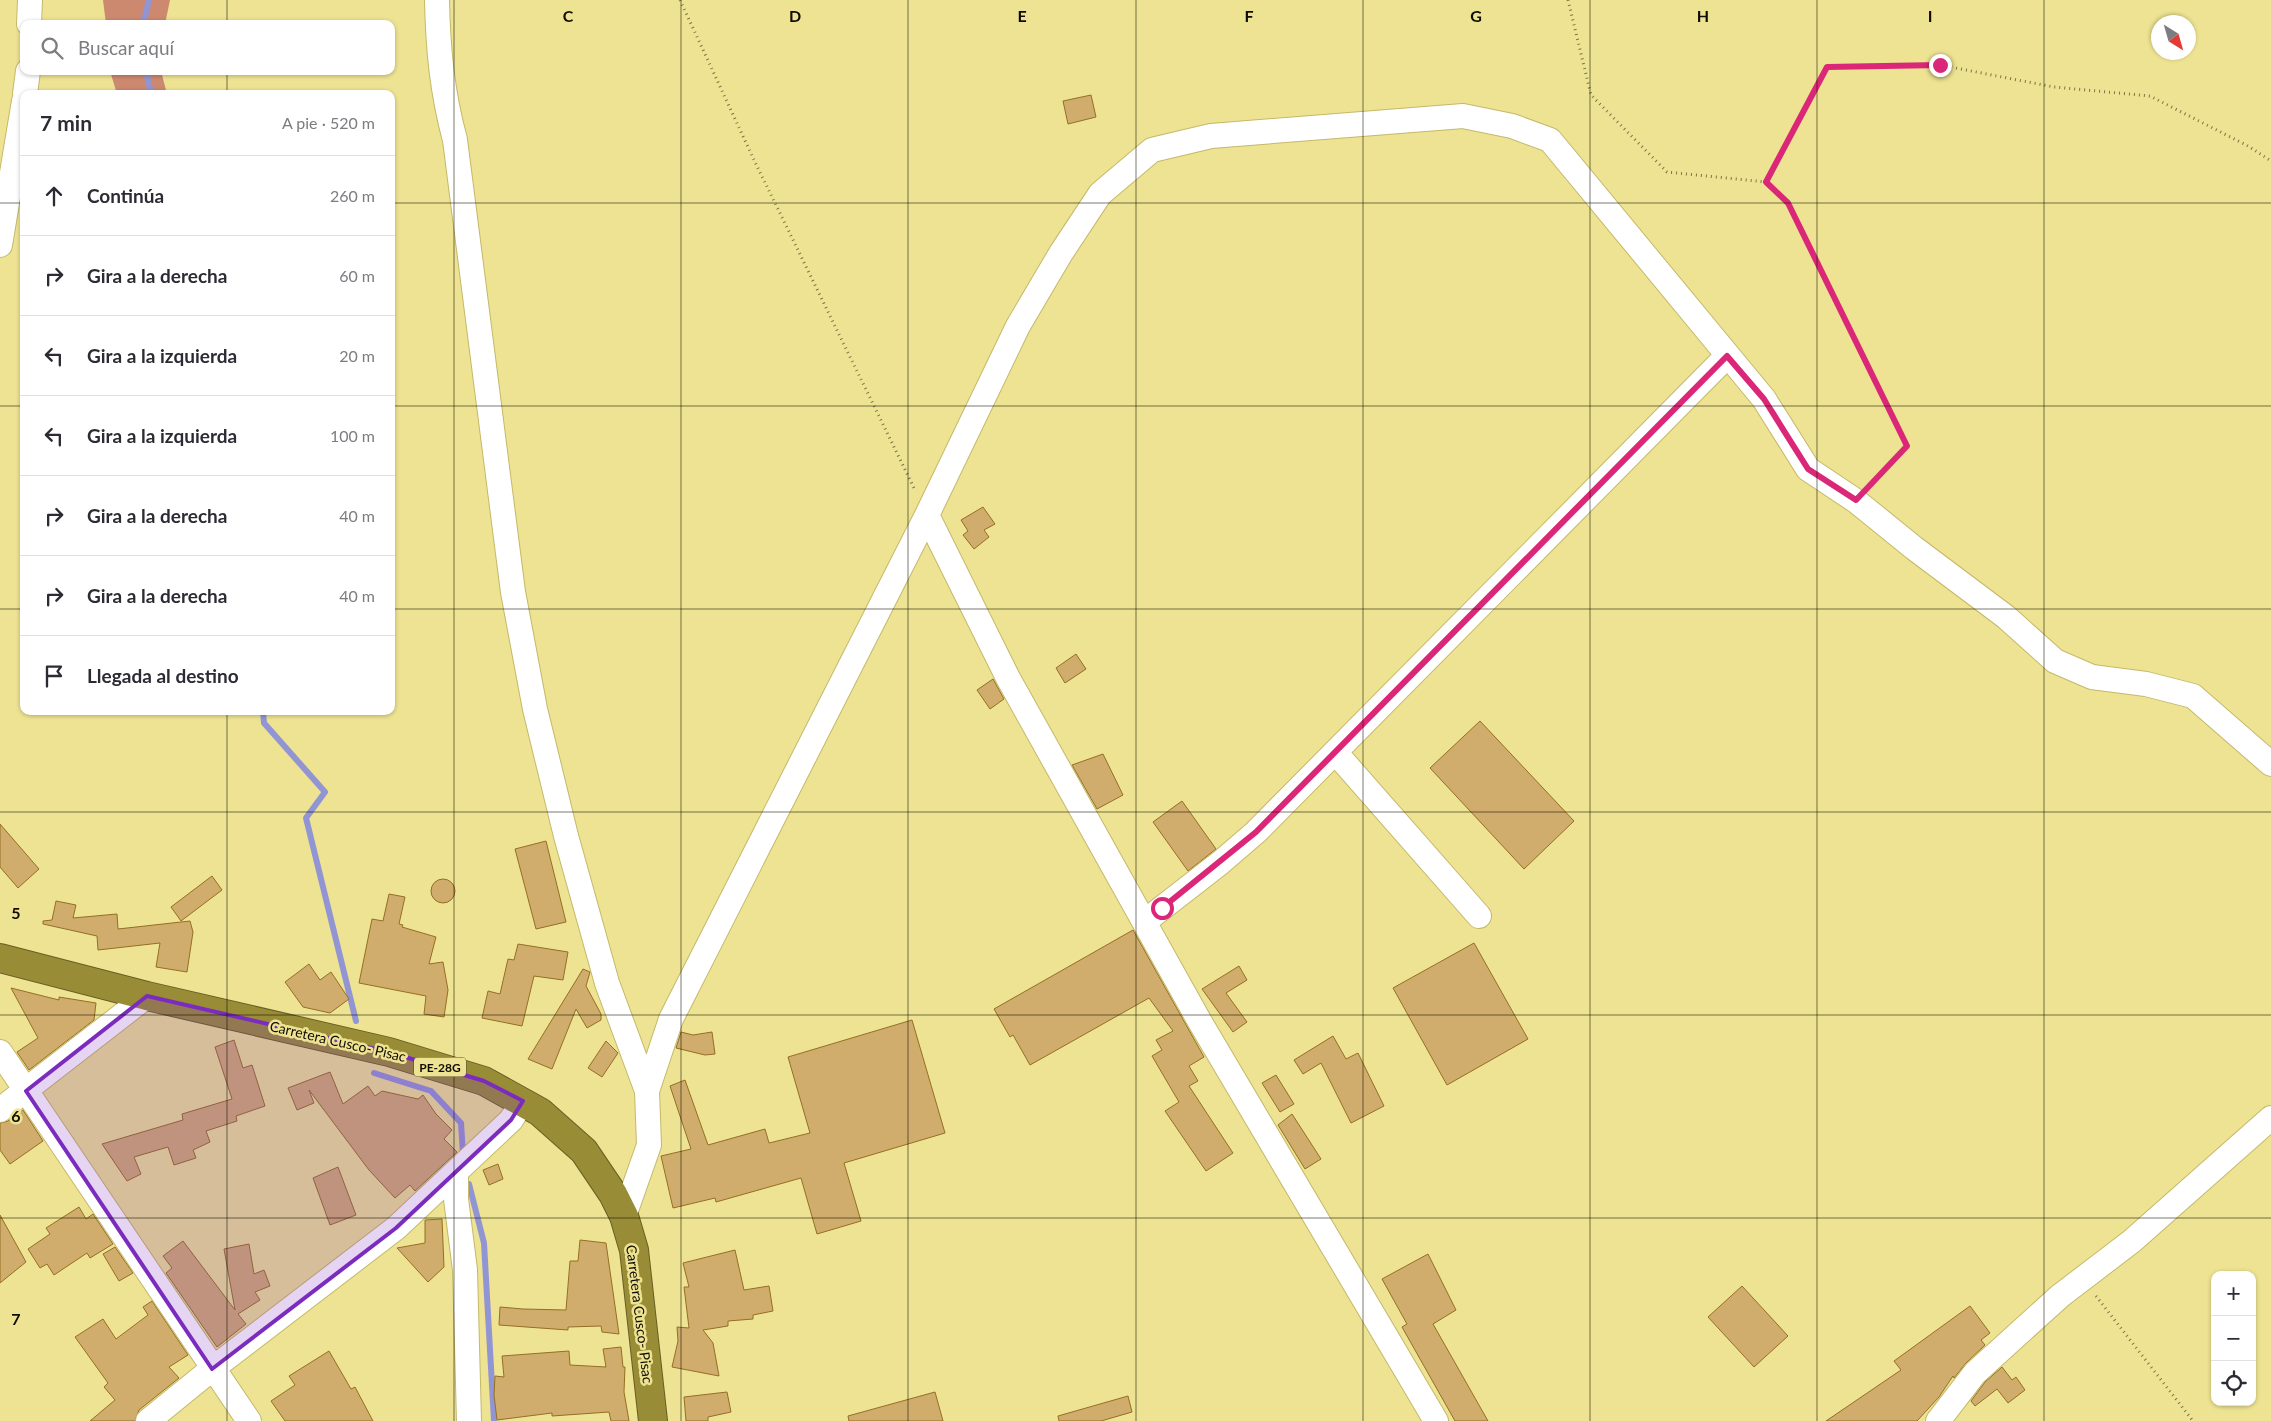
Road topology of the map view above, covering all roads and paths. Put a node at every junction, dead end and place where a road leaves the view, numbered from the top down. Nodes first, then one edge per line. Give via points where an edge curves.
1 (30, 0) edge
2 (437, 0) edge
3 (680, 0) edge
4 (1568, 0) edge
5 (29, 20) edge
6 (27, 75) edge
7 (26, 90) edge
8 (20, 125) edge
9 (2271, 161) edge
10 (1766, 182) junction
11 (0, 245) edge
12 (1727, 356) junction
13 (1856, 500) junction
14 (928, 515) junction
15 (1336, 752) junction
16 (2271, 764) edge
17 (1479, 916) dead end
18 (1144, 922) junction
19 (0, 958) edge
20 (147, 996) junction
21 (0, 1052) edge
22 (26, 1091) junction
23 (647, 1091) junction
24 (523, 1100) junction
25 (0, 1110) edge
26 (2271, 1118) edge
27 (456, 1174) junction
28 (624, 1216) junction
29 (2060, 1296) junction
30 (212, 1369) junction
31 (148, 1421) edge
32 (249, 1421) edge
33 (469, 1421) edge
34 (653, 1421) edge
35 (1436, 1421) edge
36 (1938, 1421) edge
37 (2193, 1421) edge

1 - 5 street
2 - 23 street via 444,102 455,140 510,572 535,710 607,983
3 - 14 path via 758,169
4 - 10 path via 1591,94 1667,172
6 - 7 street
8 - 11 street
9 - 10 path via 2150,96 2054,87 1940,65 1827,67
10 - 13 path via 1788,203 1907,446
12 - 13 street via 1764,399 1808,469
12 - 14 street via 1550,140 1512,126 1463,116 1211,136 1152,150 1100,194 1018,326
12 - 15 street
13 - 16 street via 2006,617 2055,661 2092,677 2146,684 2193,696
14 - 18 street via 1008,678
14 - 23 street via 671,1019
15 - 17 street
15 - 18 street via 1256,832
18 - 35 street
19 - 20 highway, Carretera Cusco- Pisac / PE-28G
20 - 22 street
20 - 24 highway, Carretera Cusco- Pisac / PE-28G via 389,1052 484,1080
21 - 22 street
22 - 25 street
22 - 30 street
23 - 28 street via 649,1145
24 - 27 street via 510,1120
24 - 28 highway, Carretera Cusco- Pisac / PE-28G via 584,1151
26 - 29 street via 2132,1241
27 - 30 street via 396,1228
27 - 33 street via 465,1270
28 - 34 highway, Carretera Cusco- Pisac / PE-28G via 634,1250
29 - 36 street via 1975,1373
29 - 37 path via 2096,1296
30 - 31 street
30 - 32 street

